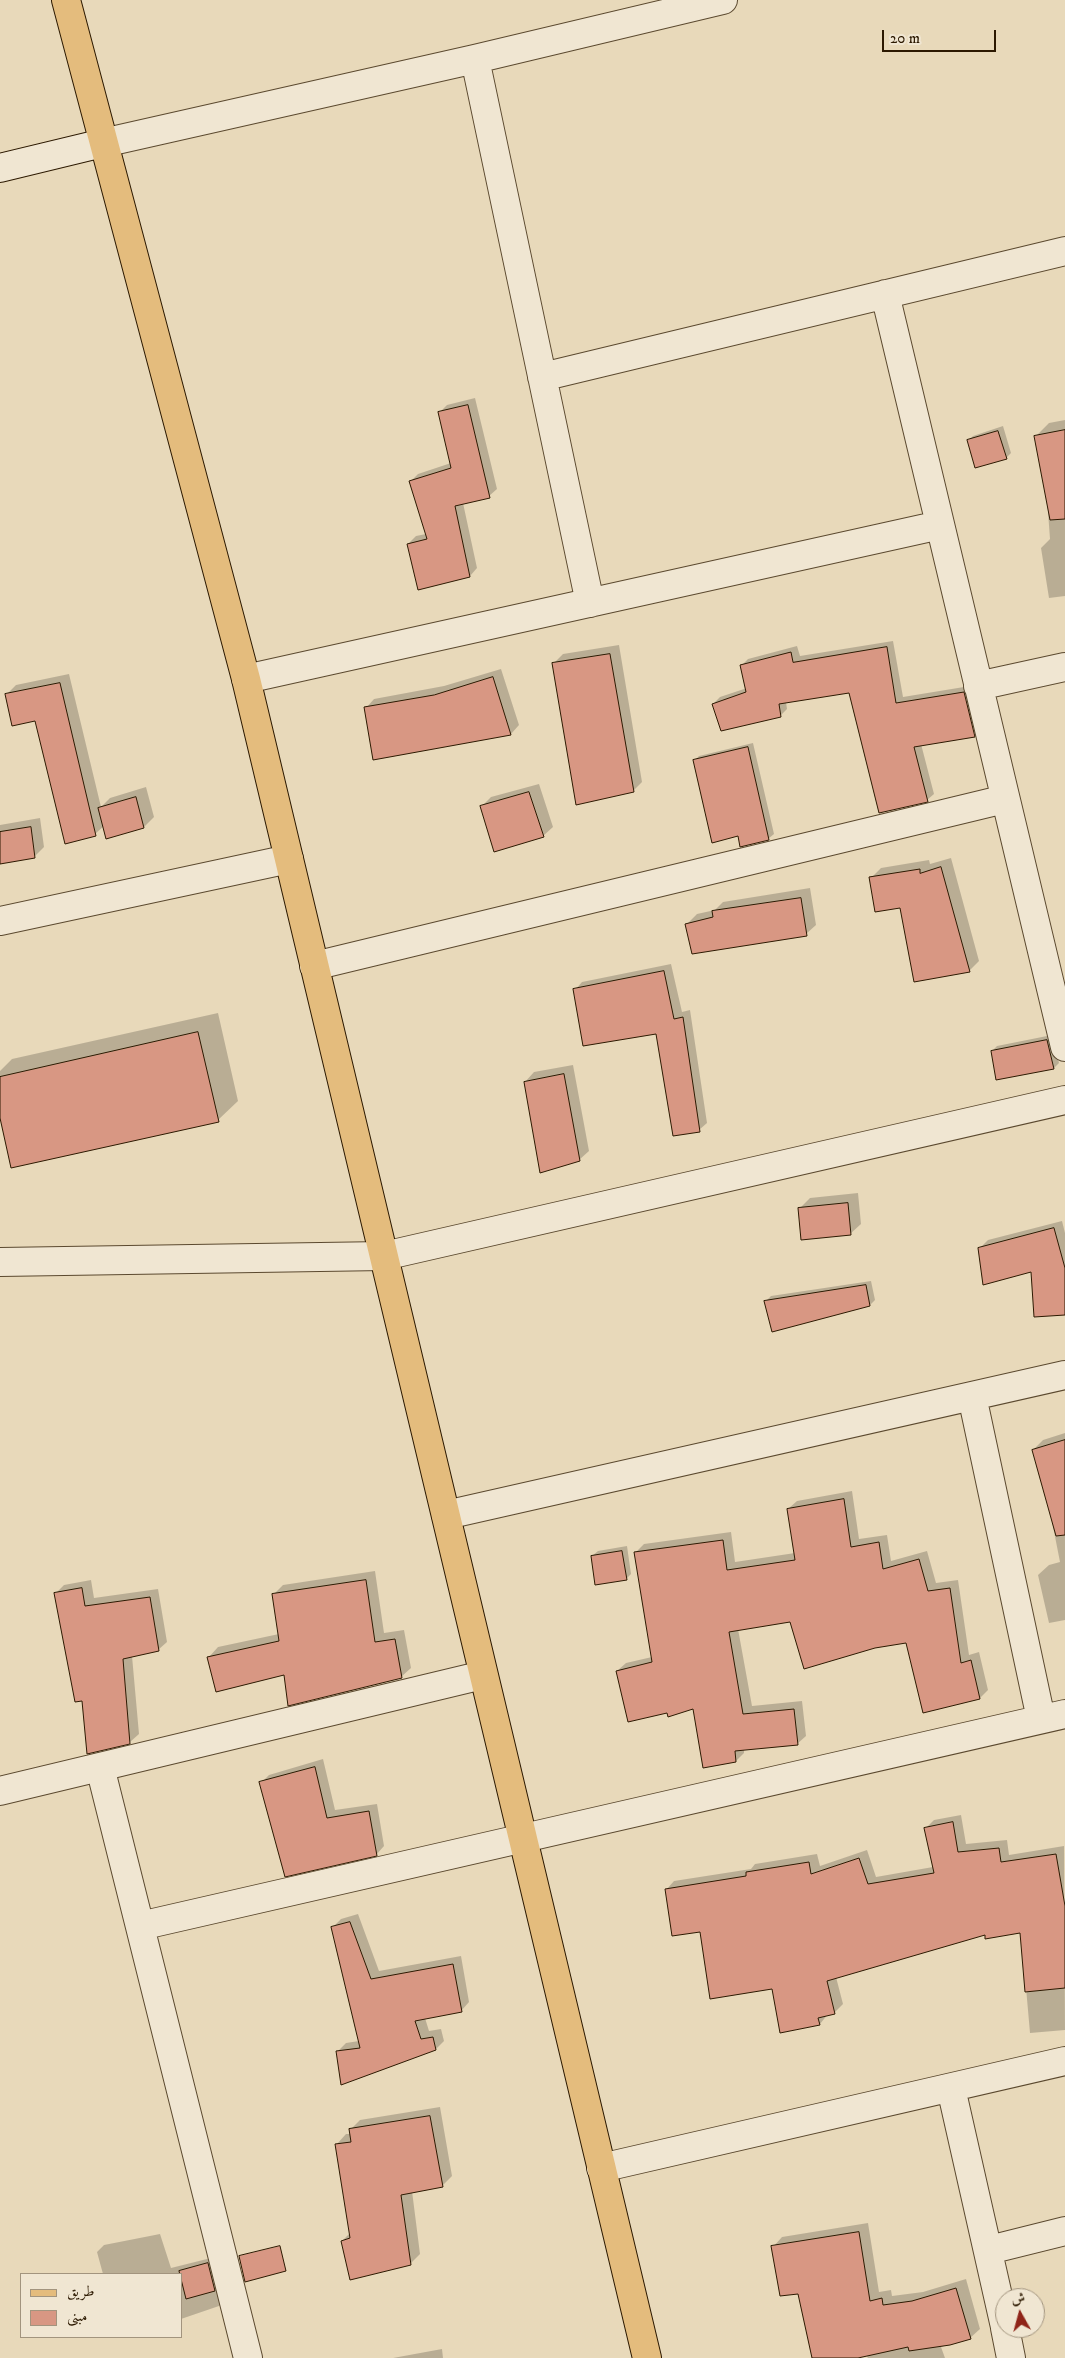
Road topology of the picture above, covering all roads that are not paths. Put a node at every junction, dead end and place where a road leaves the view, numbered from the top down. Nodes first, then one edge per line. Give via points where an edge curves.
1 (66, 0) edge
2 (722, 0) edge
3 (475, 59) junction
4 (103, 143) junction
5 (0, 168) edge
6 (1065, 251) edge
7 (885, 294) junction
8 (542, 377) junction
9 (940, 524) junction
10 (590, 603) junction
11 (1065, 667) edge
12 (246, 679) junction
13 (978, 686) junction
14 (1005, 798) junction
15 (289, 859) junction
16 (0, 921) edge
17 (314, 966) junction
18 (1065, 1047) edge
19 (1065, 1100) edge
20 (384, 1256) junction
21 (0, 1262) edge
22 (1065, 1374) edge
23 (972, 1396) junction
24 (446, 1515) junction
25 (483, 1674) junction
26 (1053, 1716) edge
27 (100, 1767) junction
28 (0, 1791) edge
29 (523, 1838) junction
30 (140, 1926) junction
31 (1065, 2061) edge
32 (951, 2088) junction
33 (601, 2168) junction
34 (1065, 2231) edge
35 (989, 2250) junction
36 (997, 2288) edge
37 (1007, 2338) edge
38 (248, 2358) edge
39 (647, 2358) edge
40 (1011, 2358) edge

1 - 4 main road
2 - 3 street
3 - 4 street
3 - 8 street
4 - 5 street
4 - 12 main road
6 - 7 street
7 - 8 street
7 - 9 street
8 - 10 street
9 - 10 street
9 - 13 street
10 - 12 street
11 - 13 street
12 - 15 main road
13 - 14 street
14 - 17 street
14 - 18 street
15 - 16 street
15 - 17 main road
17 - 20 main road
19 - 20 street
20 - 21 street
20 - 24 main road
22 - 23 street
23 - 24 street
23 - 26 street
24 - 25 main road
25 - 27 street
25 - 29 main road
26 - 29 street
27 - 28 street
27 - 30 street
29 - 30 street
29 - 33 main road
30 - 38 street
31 - 32 street
32 - 33 street
32 - 35 street
33 - 39 main road
34 - 35 street
35 - 36 street
37 - 40 street

